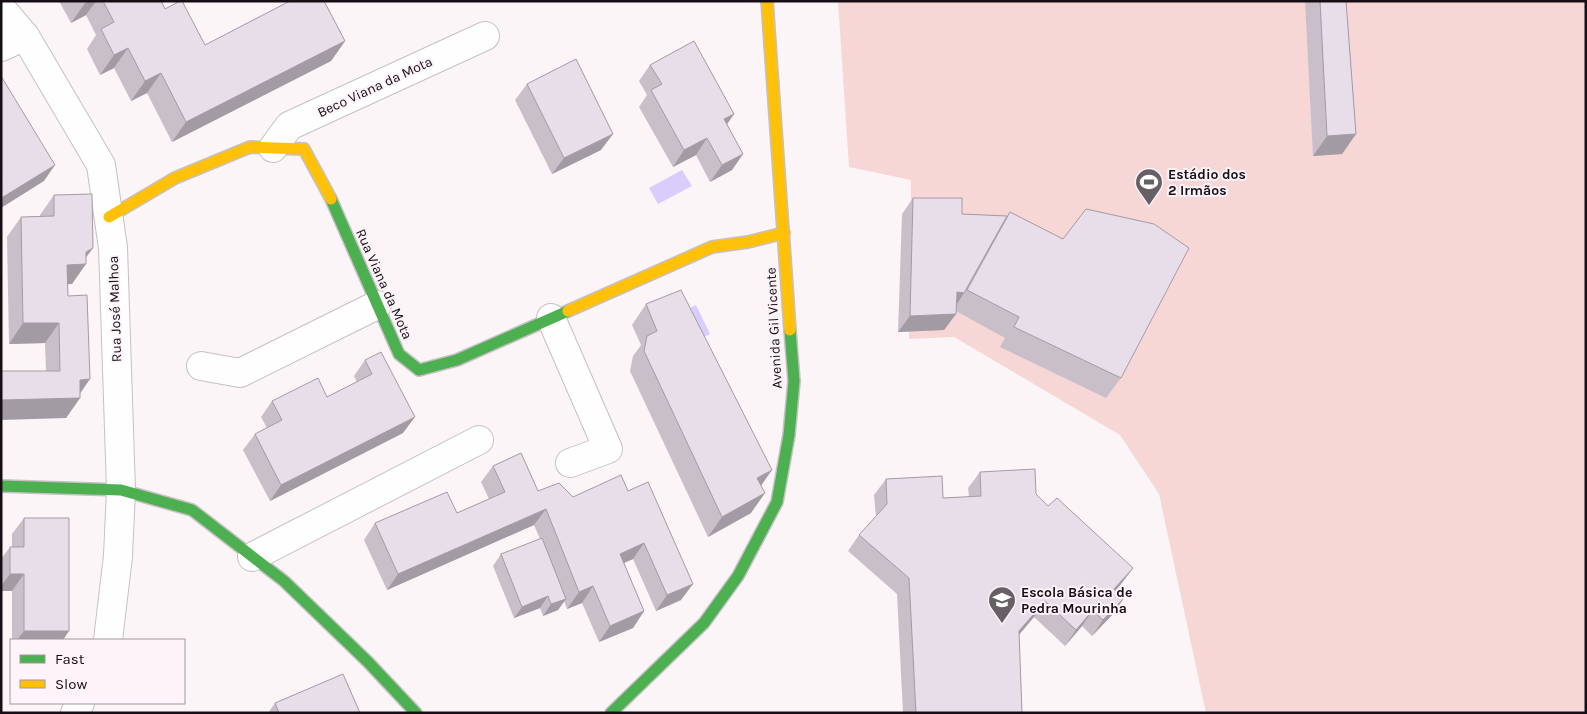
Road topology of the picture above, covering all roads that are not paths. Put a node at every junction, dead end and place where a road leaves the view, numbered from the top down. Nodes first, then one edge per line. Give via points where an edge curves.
1 (767, 1) edge
2 (1, 8) edge
3 (485, 36) dead end
4 (13, 42) edge
5 (273, 148) junction
6 (109, 217) junction
7 (784, 234) junction
8 (377, 305) junction
9 (551, 318) junction
10 (201, 366) dead end
11 (479, 440) dead end
12 (570, 463) dead end
13 (1, 486) edge
14 (121, 490) junction
15 (252, 557) junction
16 (108, 639) edge
17 (390, 687) junction
18 (403, 713) edge
19 (416, 713) edge
20 (611, 713) edge

1 - 7 street, Avenida Gil Vicente
2 - 4 street, Rua José Malhoa
3 - 5 street, Beco Viana da Mota via 289,126
4 - 6 street, Rua José Malhoa via 101,165
5 - 6 street, Rua Viana da Mota via 250,147 183,174
5 - 8 street, Rua Viana da Mota via 304,149 328,193
6 - 14 street, Rua José Malhoa via 113,248
7 - 9 street, Rua Viana da Mota via 712,247
7 - 20 street, Avenida Gil Vicente via 794,381 789,435 777,502 738,576 704,623
8 - 9 street, Rua Viana da Mota via 399,354 419,370 457,360
8 - 10 street via 240,373
9 - 12 street via 608,449
11 - 15 street
13 - 14 street
14 - 15 street via 192,510
14 - 16 street, Rua José Malhoa via 118,556
15 - 17 street via 284,581
17 - 18 street
17 - 19 street

